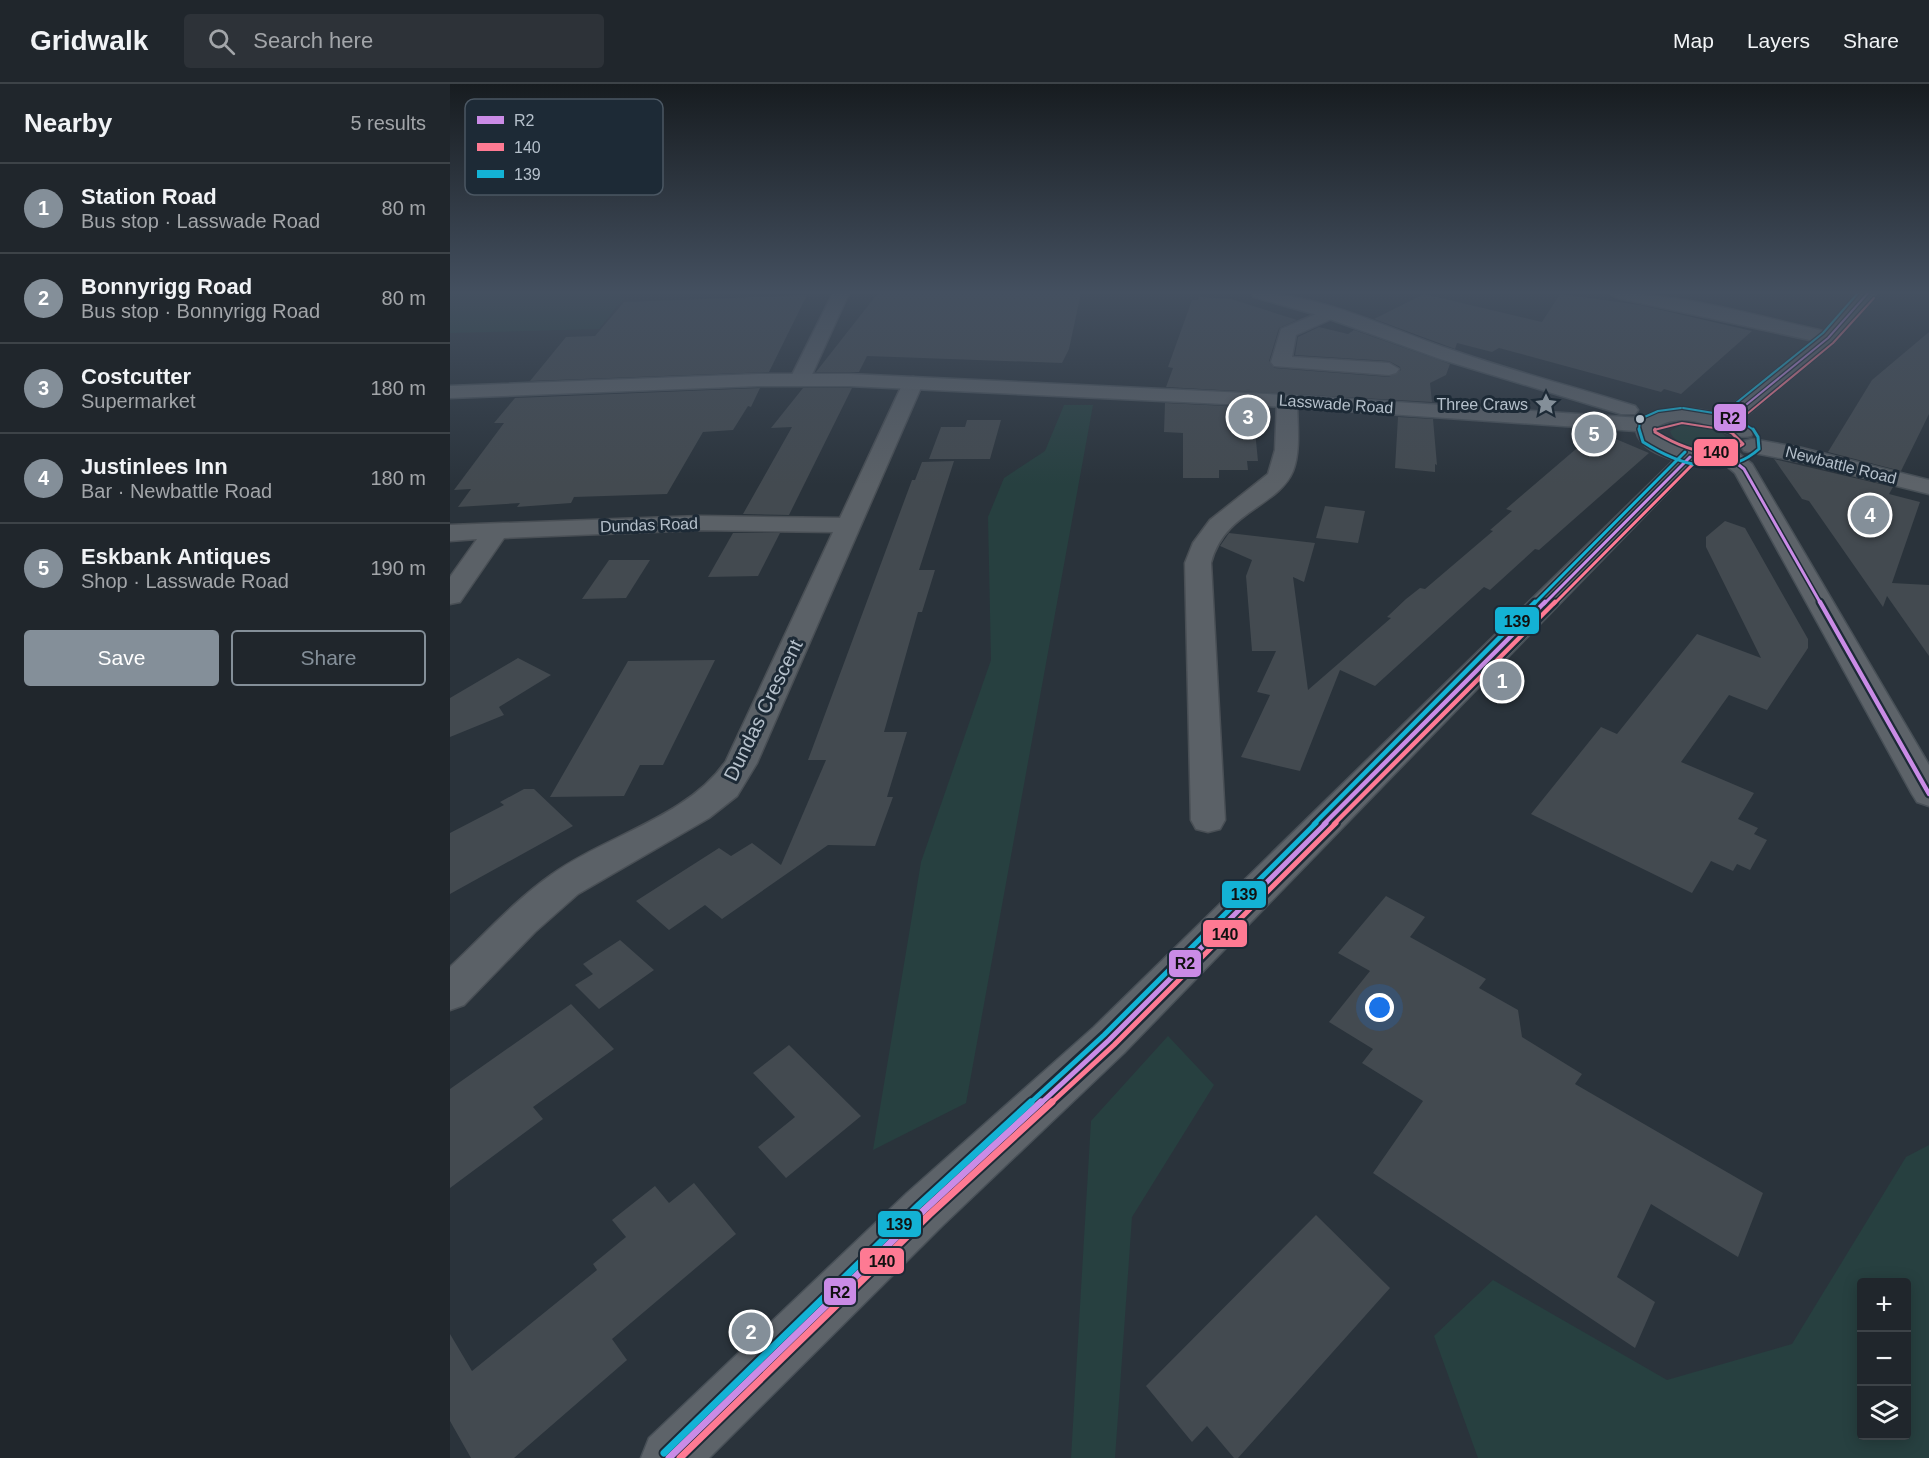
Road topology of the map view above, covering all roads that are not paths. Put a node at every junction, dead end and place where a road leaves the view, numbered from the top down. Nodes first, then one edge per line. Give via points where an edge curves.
1 (810, 357) edge
2 (1282, 357) edge
3 (1454, 357) edge
4 (1805, 357) edge
5 (1389, 369) dead end
6 (800, 379) junction
7 (913, 383) junction
8 (450, 392) edge
9 (1287, 401) junction
10 (1725, 422) junction
11 (1648, 423) junction
12 (1741, 452) junction
13 (1690, 457) junction
14 (1929, 487) edge
15 (848, 526) junction
16 (498, 530) junction
17 (450, 533) edge
18 (450, 596) edge
19 (1929, 794) edge
20 (1208, 820) dead end
21 (450, 993) edge
22 (669, 1458) edge

1 - 6 street
2 - 5 street via 1281,362
3 - 11 main road via 1602,402
4 - 10 main road
6 - 7 main road, Lasswade Road
6 - 8 main road, Lasswade Road
7 - 9 main road, Lasswade Road
7 - 15 street, Dundas Crescent
9 - 11 main road, Lasswade Road
9 - 20 street via 1284,464 1280,474 1230,515 1201,548 1198,563
10 - 11 main road, Lasswade Road via 1682,415
10 - 12 main road via 1743,430 1752,441
11 - 13 main road via 1648,436 1655,443
12 - 13 main road, Newbattle Road
12 - 14 main road, Newbattle Road via 1802,454
12 - 19 main road via 1744,469
13 - 22 main road via 1109,1040 924,1210
15 - 16 street, Dundas Road via 701,523
15 - 21 street, Dundas Crescent via 741,763 725,788 697,809 566,884 522,921
16 - 17 street, Dundas Road
16 - 18 street

